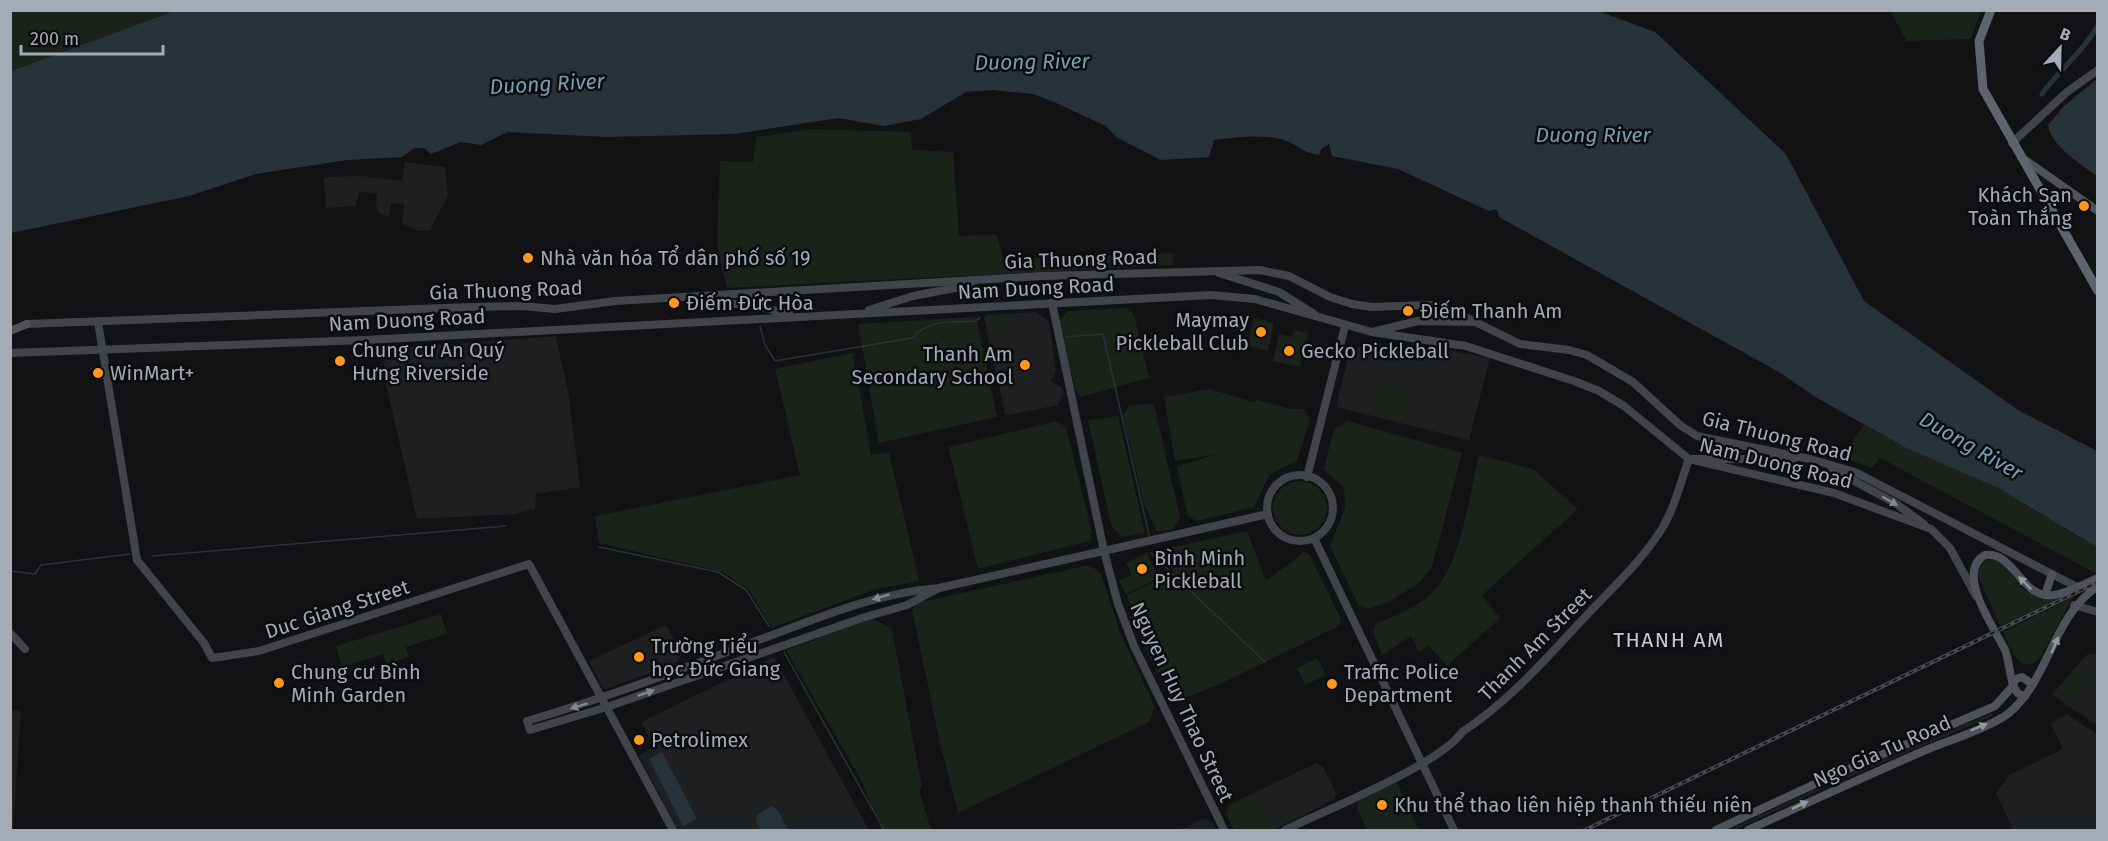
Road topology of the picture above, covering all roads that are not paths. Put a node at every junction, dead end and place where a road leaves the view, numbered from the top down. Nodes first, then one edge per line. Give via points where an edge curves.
1 (1991, 10) edge
2 (2097, 70) edge
3 (2012, 143) junction
4 (2021, 156) junction
5 (2097, 210) edge
6 (1212, 271) junction
7 (1008, 278) junction
8 (2097, 291) edge
9 (675, 297) junction
10 (1052, 303) junction
11 (859, 313) junction
12 (798, 316) junction
13 (1323, 320) junction
14 (98, 322) junction
15 (1478, 322) junction
16 (27, 324) junction
17 (10, 325) edge
18 (1345, 327) junction
19 (10, 331) edge
20 (1372, 332) junction
21 (103, 351) junction
22 (10, 353) edge
23 (1689, 459) junction
24 (1810, 459) junction
25 (1820, 462) junction
26 (1307, 477) junction
27 (1268, 514) junction
28 (1931, 529) junction
29 (1314, 538) junction
30 (1104, 551) junction
31 (2052, 574) junction
32 (2097, 578) edge
33 (2097, 586) edge
34 (2078, 587) junction
35 (939, 588) junction
36 (2045, 595) junction
37 (1978, 600) junction
38 (2074, 605) junction
39 (2097, 612) edge
40 (10, 633) edge
41 (25, 649) dead end
42 (2032, 684) junction
43 (2012, 686) junction
44 (2025, 696) junction
45 (603, 698) junction
46 (607, 707) junction
47 (1422, 763) junction
48 (673, 831) edge
49 (1224, 831) edge
50 (1285, 831) edge
51 (1454, 831) edge
52 (1716, 831) edge
53 (1748, 831) edge

1 - 3 highway via 1979,41 1979,65 1983,89
2 - 3 street
3 - 4 highway
4 - 5 main road
4 - 8 highway
6 - 7 street, Gia Thuong Road
6 - 13 street via 1279,292
6 - 15 street, Gia Thuong Road via 1274,272 1352,304 1440,306
7 - 9 street, Gia Thuong Road
7 - 11 street via 906,298
9 - 12 street via 757,306
9 - 14 street, Gia Thuong Road via 555,309 470,307
10 - 11 street, Nam Duong Road
10 - 13 street, Nam Duong Road via 1211,295 1255,299
10 - 30 street, Nguyen Huy Thao Street
11 - 12 street, Nam Duong Road
12 - 21 street, Nam Duong Road
13 - 18 street, Nam Duong Road
14 - 16 street, Gia Thuong Road
14 - 21 street, Duc Giang Street
15 - 20 street via 1418,321
15 - 24 street, Gia Thuong Road via 1520,344 1575,351 1601,362 1638,386 1697,436
16 - 17 main road, Gia Thuong Road
16 - 19 main road
18 - 20 street, Nam Duong Road
18 - 26 street
20 - 23 street, Nam Duong Road via 1482,350 1582,384 1624,406
21 - 22 street, Nam Duong Road
21 - 45 street, Duc Giang Street via 136,560 212,658 259,651 529,564
23 - 24 street
23 - 28 street, Nam Duong Road via 1834,493
23 - 47 street, Thanh Am Street via 1679,496 1662,529 1611,592 1527,680
24 - 25 street, Gia Thuong Road
25 -> 28 street via 1895,503
25 - 31 street, Gia Thuong Road via 1860,474
26 - 27 street via 1293,476 1278,484 1269,497
26 - 29 street via 1323,486 1332,505 1327,526
27 - 29 street via 1284,537 1298,541
27 - 30 street
28 - 37 street, Nam Duong Road via 1945,541
29 - 47 street
30 - 35 street
30 - 49 street, Nguyen Huy Thao Street via 1134,646
31 - 34 street, Gia Thuong Road
31 - 36 main road
32 - 34 main road
33 - 38 main road
34 - 36 main road
35 -> 45 street via 903,591 857,604
46 -> 35 street via 907,605
36 -> 37 main road via 2029,589 2006,562 1990,554 1981,557 1974,569
37 - 43 main road via 2009,658
38 - 39 street
42 -> 38 main road
40 - 41 street
42 - 43 main road via 2022,677
42 - 44 main road
43 - 44 main road via 2017,694
43 - 52 main road, Ngo Gia Tu Road via 1995,706
53 -> 44 main road, Ngo Gia Tu Road via 2002,717
45 - 46 street, Duc Giang Street
45 -> 46 street via 527,721 530,730
46 - 48 street, Duc Giang Street
47 - 50 street, Thanh Am Street
47 - 51 street

